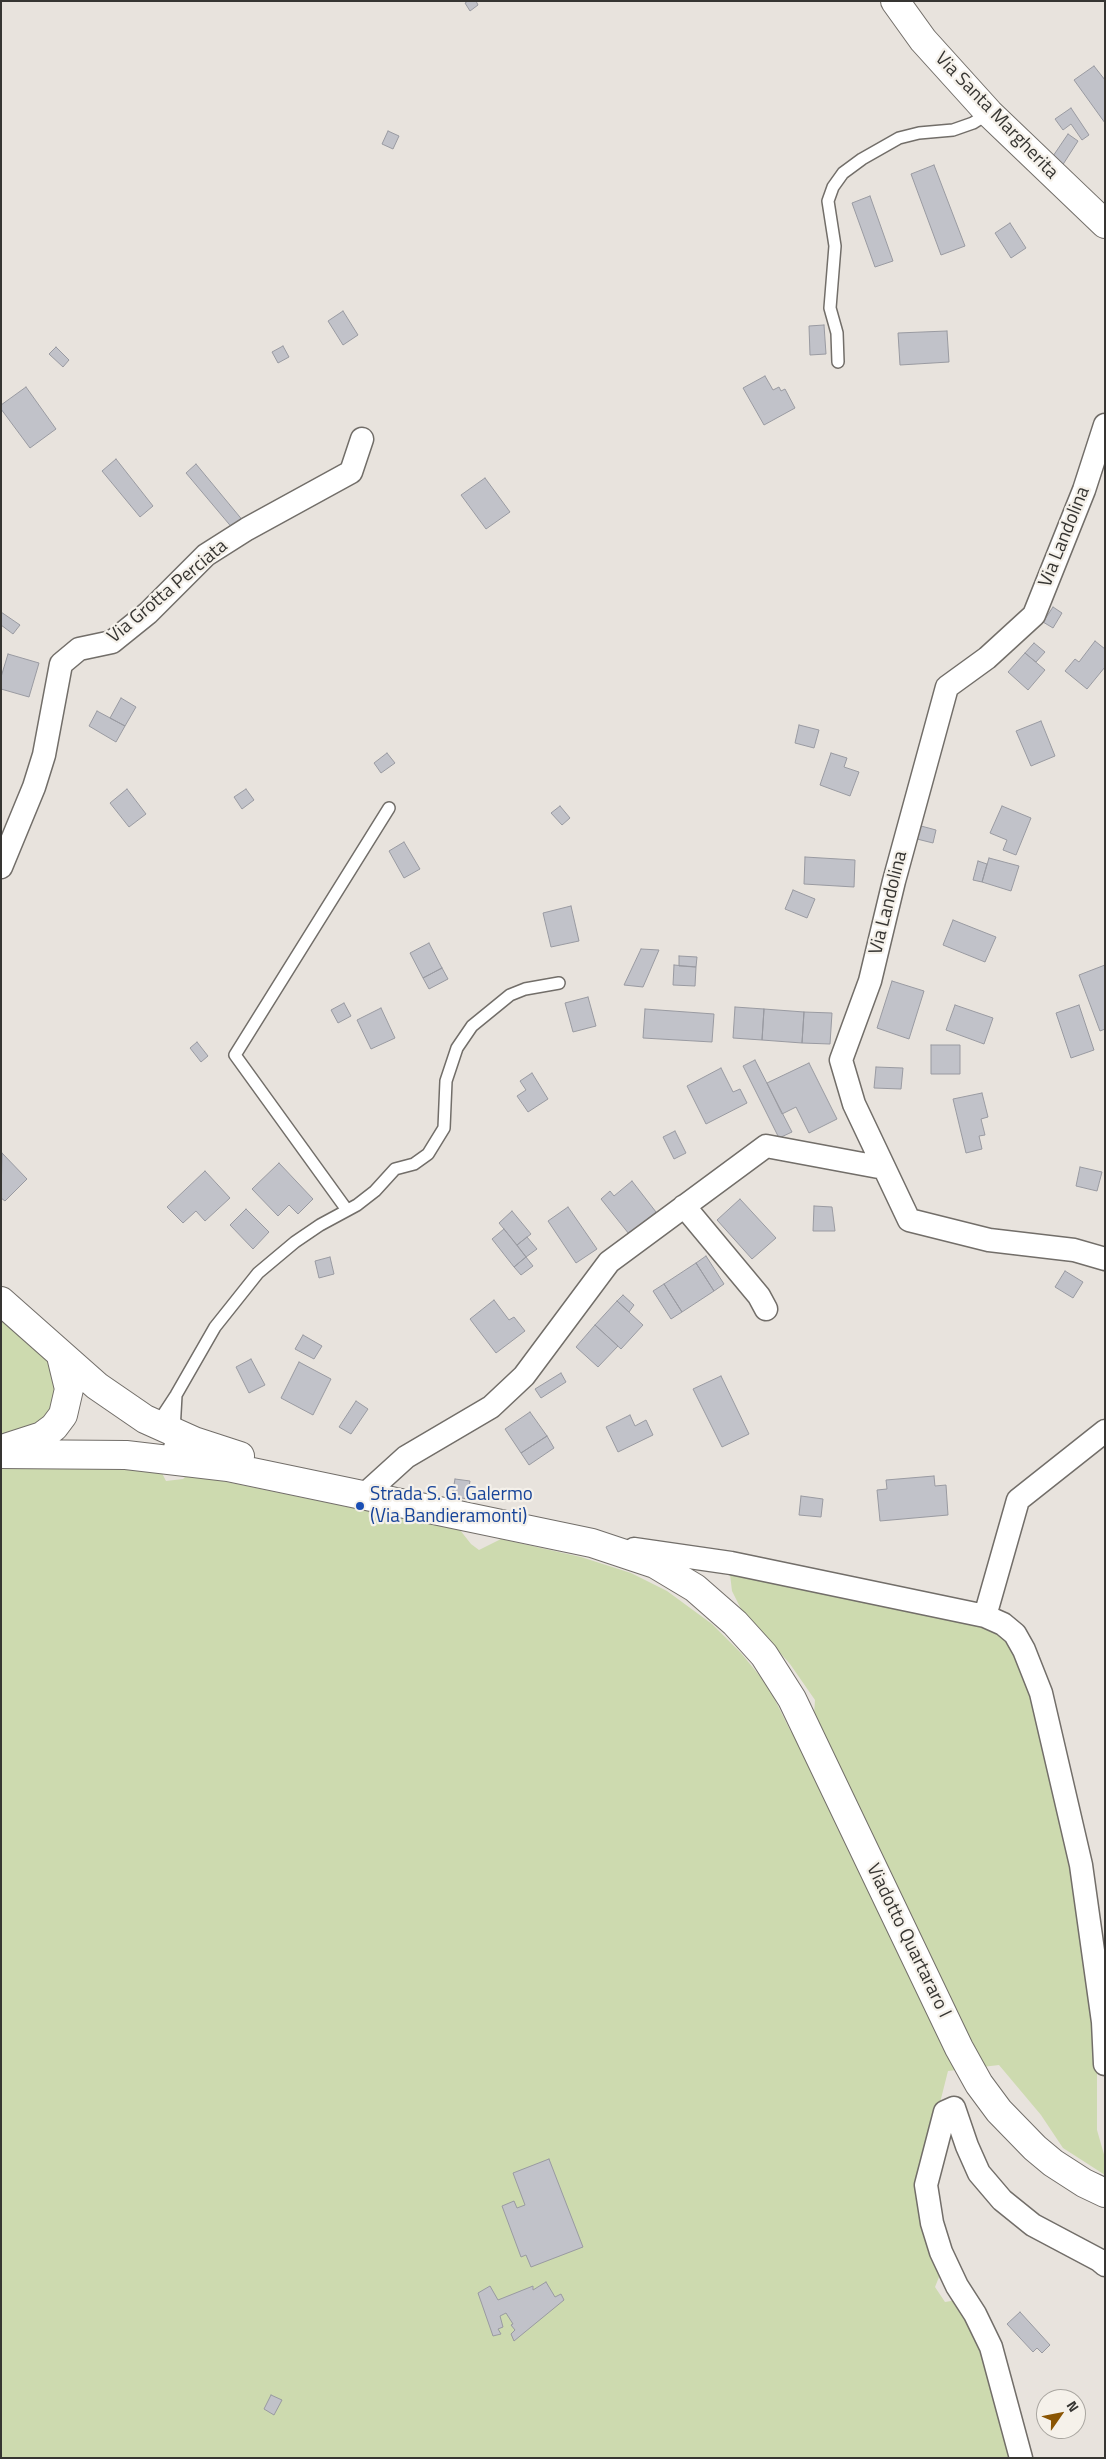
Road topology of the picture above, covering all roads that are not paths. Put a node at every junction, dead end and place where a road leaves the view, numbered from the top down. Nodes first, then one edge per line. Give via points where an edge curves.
1 (895, 1) edge
2 (989, 113) junction
3 (1105, 224) edge
4 (838, 362) dead end
5 (1105, 426) edge
6 (362, 440) dead end
7 (389, 808) dead end
8 (1, 867) edge
9 (559, 983) dead end
10 (884, 1168) junction
11 (684, 1206) junction
12 (347, 1210) junction
13 (1103, 1254) edge
14 (1, 1301) edge
15 (766, 1309) dead end
16 (61, 1356) junction
17 (176, 1395) junction
18 (165, 1428) junction
19 (1105, 1431) edge
20 (1, 1448) edge
21 (1, 1454) edge
22 (166, 1460) junction
23 (356, 1494) junction
24 (592, 1543) junction
25 (985, 1616) junction
26 (1105, 2064) edge
27 (1105, 2193) edge
28 (1105, 2265) edge
29 (1021, 2458) edge

1 - 2 main road, Via Santa Margherita via 923,40
2 - 3 main road, Via Santa Margherita
2 - 4 lane via 953,130 899,138 862,159 843,173 832,187 828,201 835,246 830,308 837,333
5 - 10 street, Via Landolina via 1084,490 1034,615 987,658 948,687 870,981 841,1060 854,1104
6 - 8 street, Via Grotta Perciata via 351,472 206,555 148,613 112,642 79,649 61,664 44,755
7 - 12 lane via 235,1055
9 - 12 lane via 510,995 472,1026 457,1048 446,1081 444,1128 440,1137 428,1154 414,1164 395,1169 375,1191
10 - 11 street via 766,1146
10 - 13 street, Via Landolina via 910,1220 989,1240
11 - 15 street via 759,1296
11 - 23 street via 609,1262 524,1376 491,1407 406,1457
12 - 17 lane via 320,1224 258,1274 215,1327
14 - 16 main road
16 - 18 main road via 97,1386 145,1419
16 - 20 main road via 69,1389 64,1415 42,1436
17 - 18 lane
17 - 18 lane
18 - 22 lane
18 - 23 main road via 194,1441
19 - 25 street via 1018,1500
21 - 22 main road via 73,1454
22 - 23 main road via 228,1467
23 - 24 main road, Viadotto Quartararo I
24 - 25 street via 732,1563
24 - 27 main road, Viadotto Quartararo I via 656,1564 695,1588 735,1623 764,1655 802,1720 979,2084 999,2111 1035,2148 1084,2183
25 - 26 street via 1004,1624 1015,1634 1041,1693 1081,1865 1103,2022
28 - 29 street via 1033,2225 1002,2200 980,2173 954,2108 945,2112 926,2185 932,2223 957,2286 991,2347

